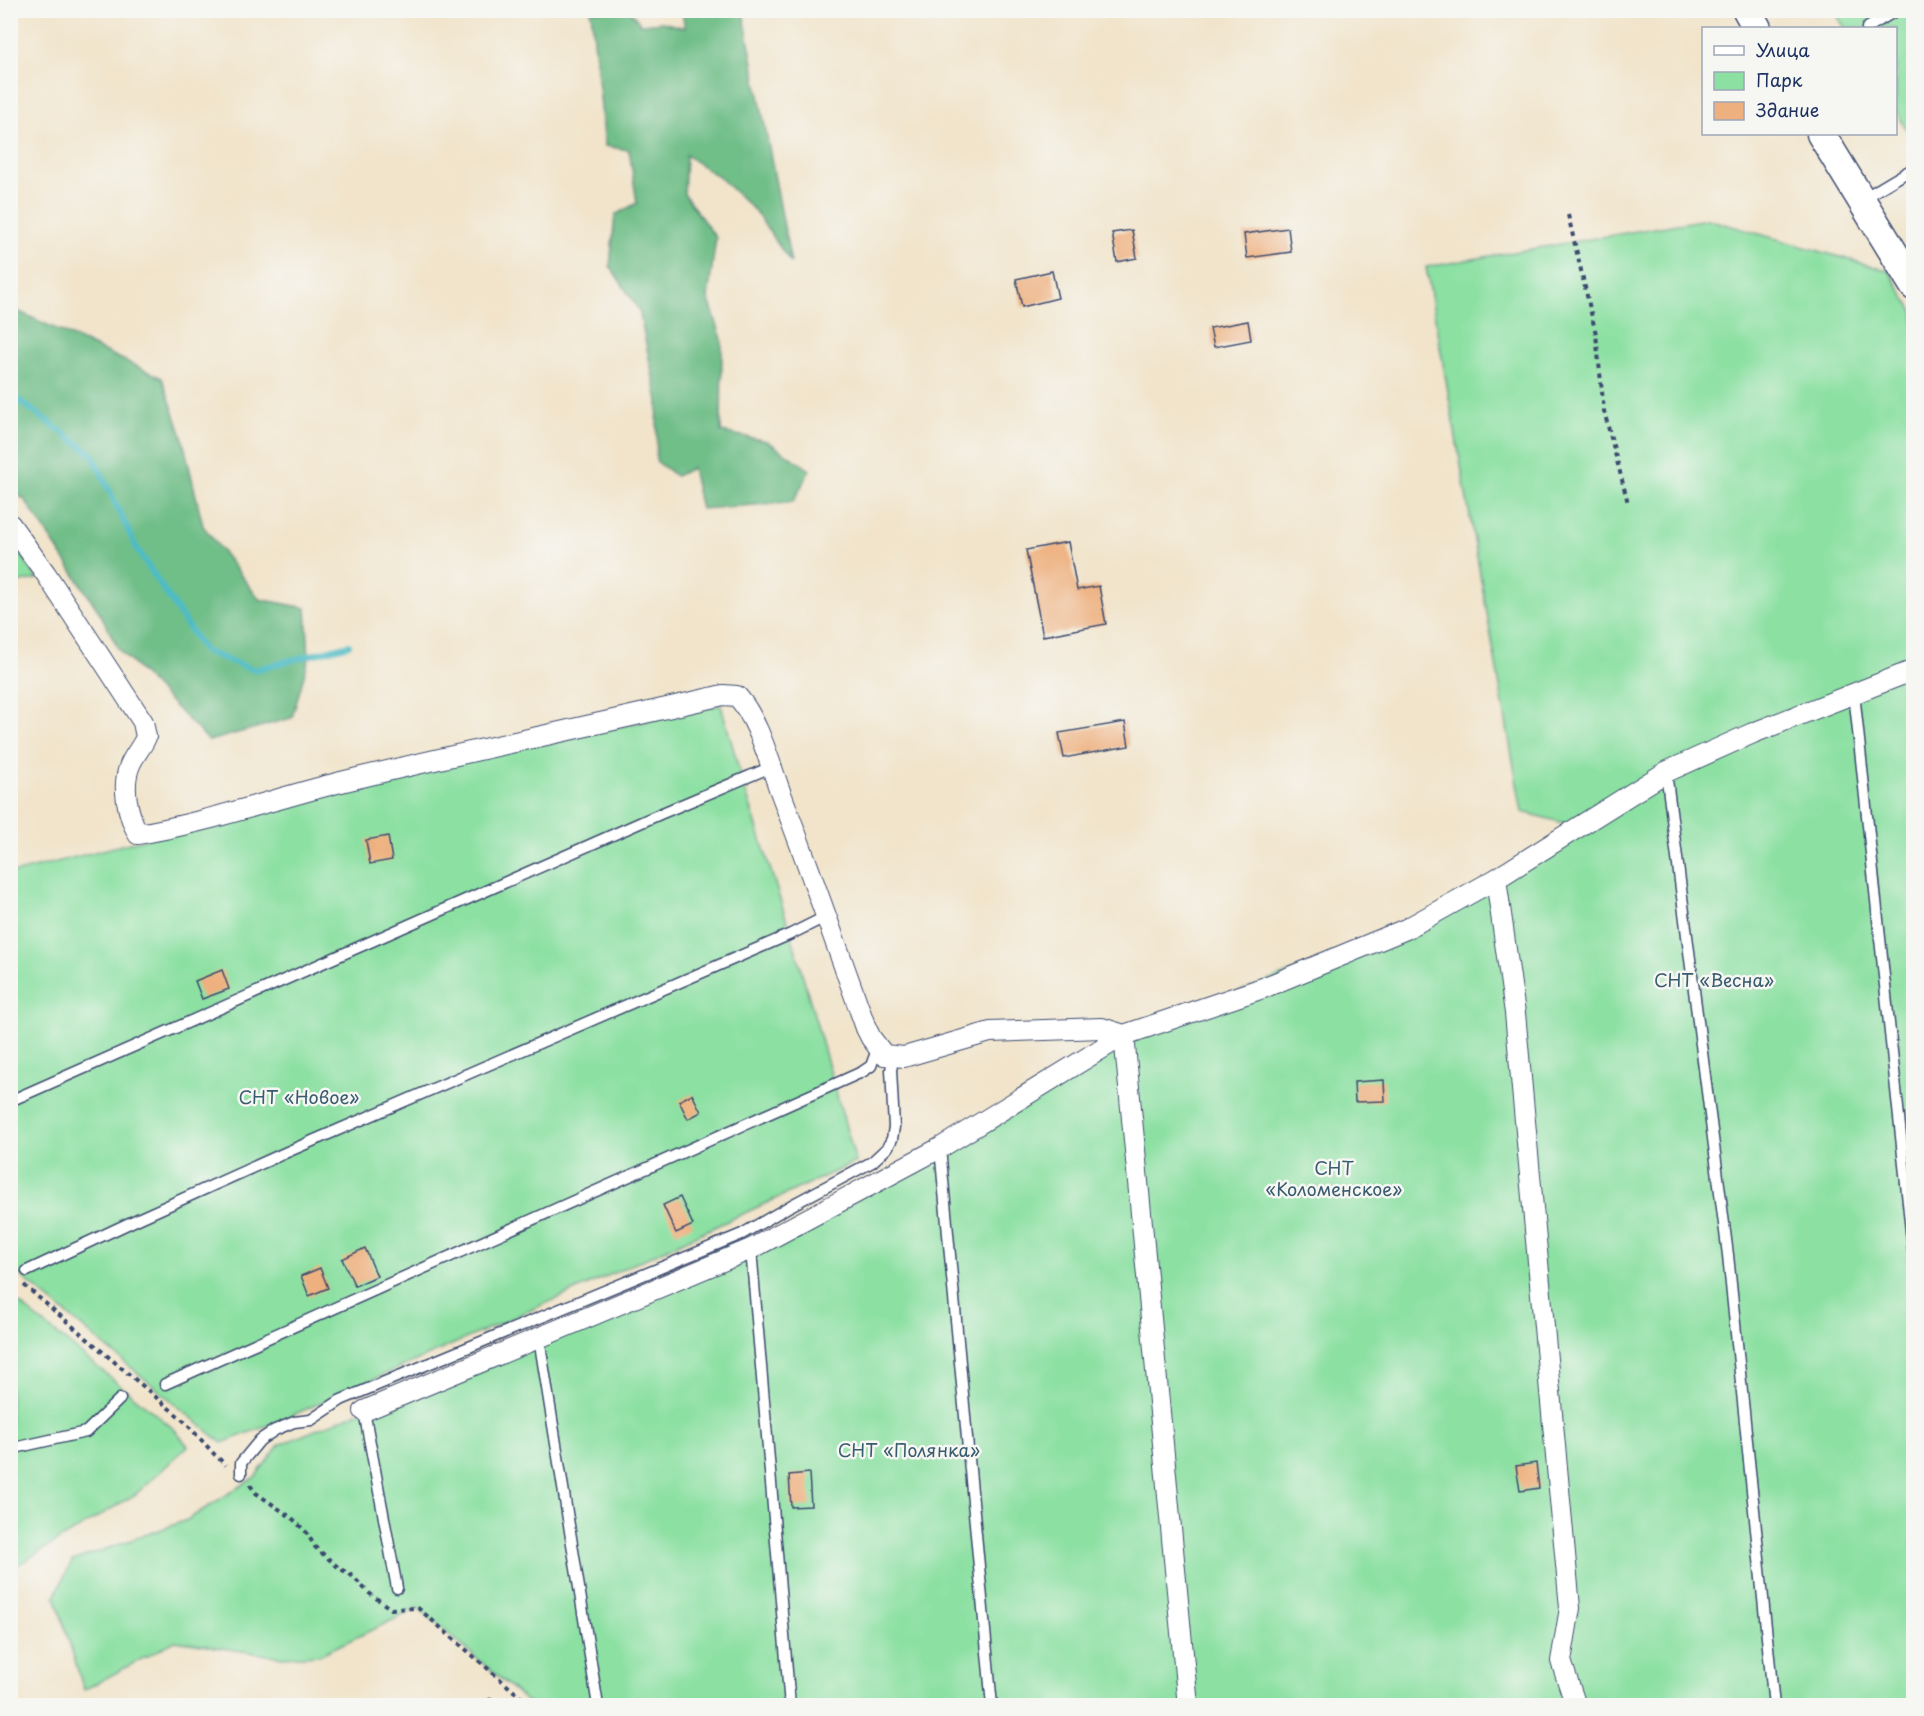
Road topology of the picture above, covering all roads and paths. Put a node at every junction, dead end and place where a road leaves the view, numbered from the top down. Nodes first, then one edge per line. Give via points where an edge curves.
1 (1747, 10) edge
2 (1897, 10) edge
3 (1756, 27) edge
4 (1869, 27) edge
5 (1822, 135) edge
6 (1914, 168) edge
7 (1862, 199) junction
8 (1568, 215) dead end
9 (1914, 286) edge
10 (1628, 503) dead end
11 (10, 524) edge
12 (1914, 670) edge
13 (1854, 693) junction
14 (771, 768) junction
15 (1666, 772) junction
16 (1496, 879) junction
17 (827, 916) junction
18 (1124, 1035) junction
19 (886, 1052) junction
20 (10, 1101) edge
21 (940, 1148) junction
22 (751, 1249) junction
23 (1914, 1259) edge
24 (27, 1271) dead end
25 (19, 1281) dead end
26 (539, 1338) junction
27 (165, 1384) dead end
28 (120, 1399) dead end
29 (364, 1411) joint
30 (10, 1449) edge
31 (241, 1474) junction
32 (397, 1588) dead end
33 (531, 1706) edge
34 (597, 1706) edge
35 (790, 1706) edge
36 (992, 1706) edge
37 (1188, 1706) edge
38 (1576, 1706) edge
39 (1774, 1706) edge

1 - 3 main road
2 - 4 lane
5 - 7 main road
6 - 7 lane
7 - 9 main road
8 - 10 path via 1596,334 1604,411
11 - 14 street via 143,722 146,737 129,766 127,778 130,820 138,834 181,827 408,766 723,695 737,696 747,706
12 - 13 street
13 - 15 street
13 - 23 lane
14 - 17 street
14 - 20 lane via 660,813
15 - 16 street
15 - 39 lane via 1728,1255
16 - 18 street via 1395,934 1263,988
16 - 38 street via 1515,1013 1570,1608 1561,1661
17 - 19 street via 866,1028
17 - 24 lane
18 - 19 street via 1102,1028 990,1032 904,1057
18 - 21 street
18 - 37 street
19 - 27 lane via 862,1072
19 - 31 lane via 891,1070 894,1127 888,1148 873,1162 741,1234 341,1400 311,1420 275,1430 250,1450 241,1463
21 - 22 street
21 - 36 lane
22 - 26 street
22 - 35 lane
25 - 31 path
26 - 29 street
26 - 34 lane
28 - 30 lane via 86,1432
29 - 32 lane
31 - 33 path via 256,1493 292,1518 315,1547 369,1593 391,1609 418,1608

